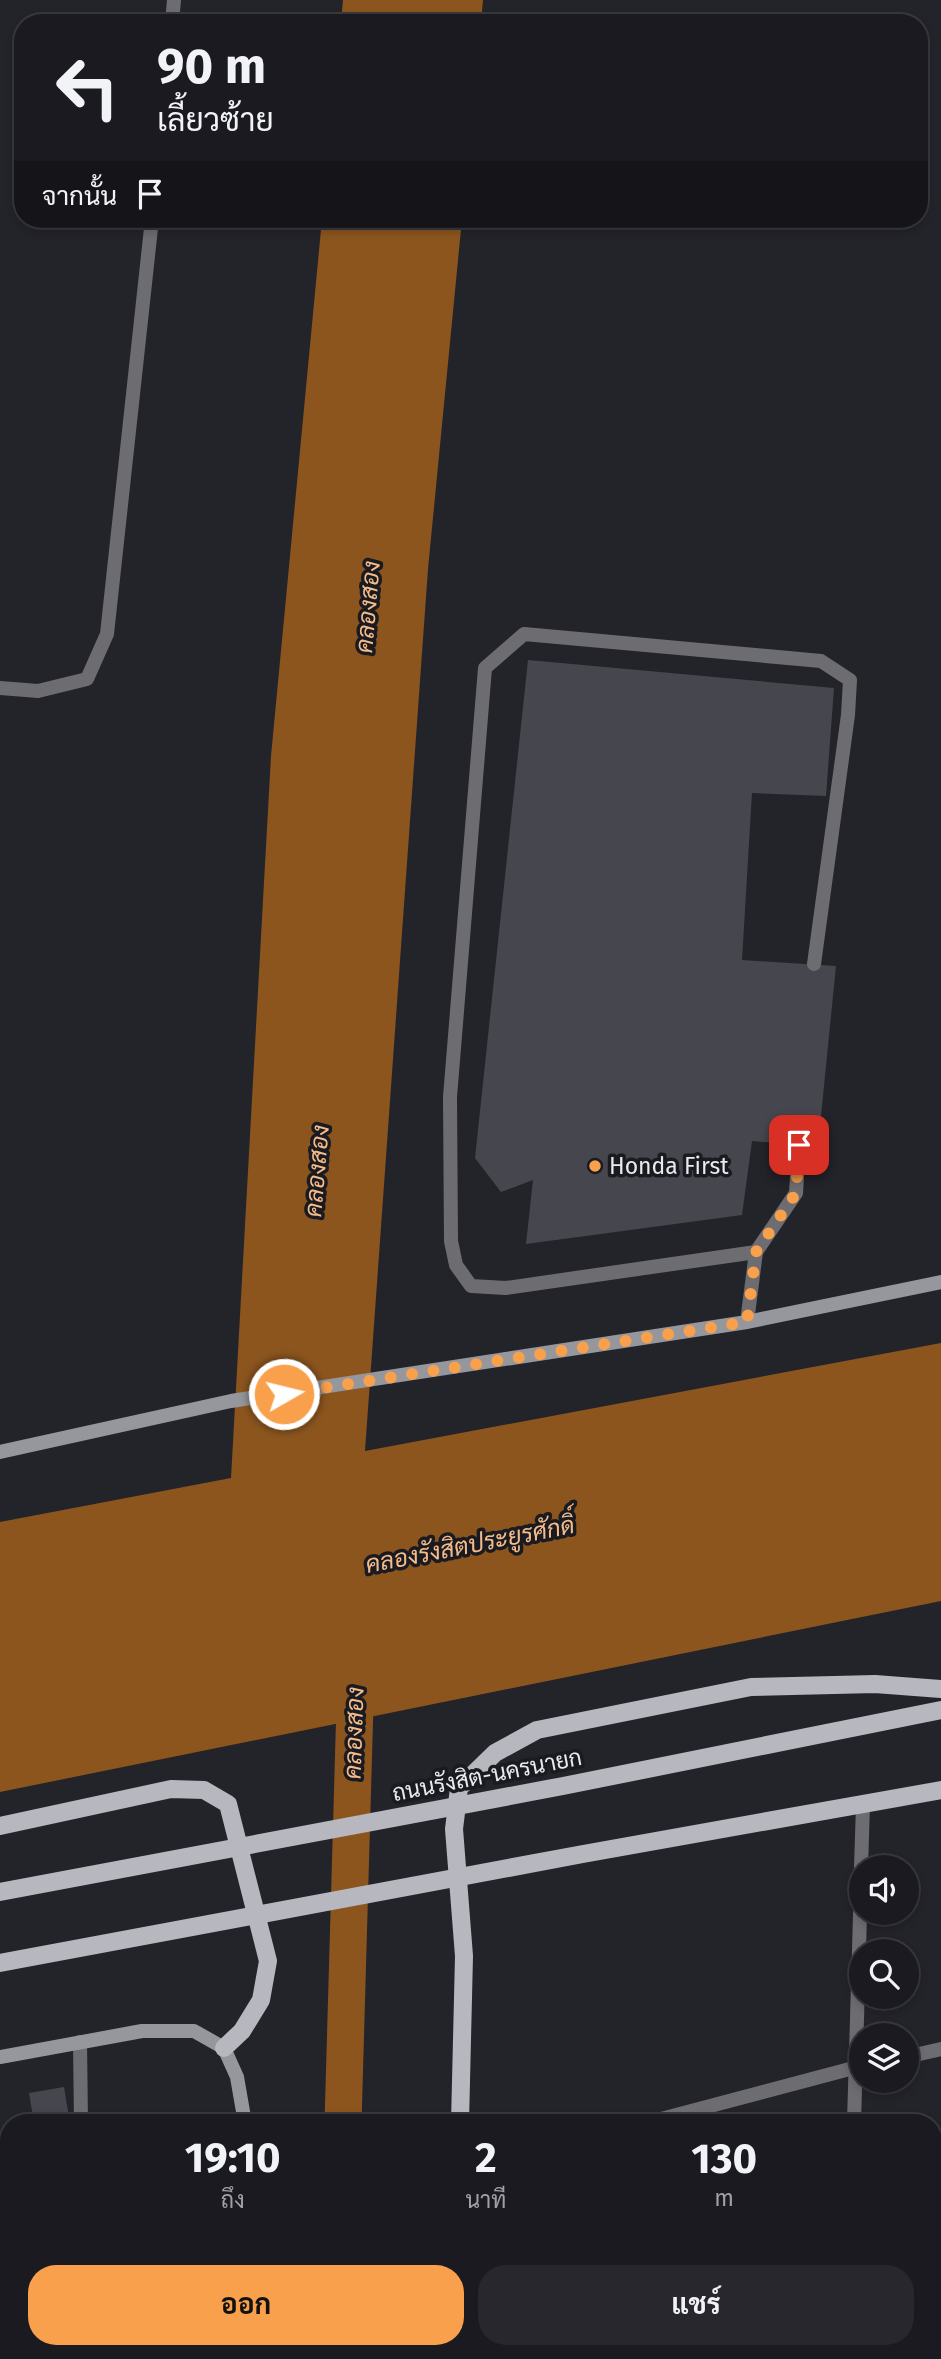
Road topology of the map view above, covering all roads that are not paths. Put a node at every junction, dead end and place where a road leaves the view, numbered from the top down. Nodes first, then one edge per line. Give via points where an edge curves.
1 (151, 228) edge
2 (0, 688) edge
3 (814, 964) dead end
4 (799, 1145) dead end
5 (756, 1252) junction
6 (941, 1282) edge
7 (747, 1322) junction
8 (0, 1452) edge
9 (941, 1689) edge
10 (941, 1710) edge
11 (941, 1790) edge
12 (863, 1805) junction
13 (0, 1826) edge
14 (861, 1855) edge
15 (0, 1892) edge
16 (860, 1925) edge
17 (0, 1963) edge
18 (859, 2023) edge
19 (80, 2042) junction
20 (224, 2048) junction
21 (941, 2049) edge
22 (919, 2054) edge
23 (0, 2057) edge
24 (849, 2068) edge
25 (856, 2093) edge
26 (80, 2114) edge
27 (243, 2114) edge
28 (460, 2114) edge
29 (679, 2114) edge
30 (855, 2114) edge

1 - 2 street via 107,634 87,679 38,691
3 - 5 street via 850,680 821,660 524,634 485,668 450,1097 451,1241 456,1265 471,1286 506,1288
4 - 5 street via 796,1193
5 - 7 street
6 - 7 street
7 - 8 street via 231,1401
9 - 28 main road via 875,1684 751,1688 537,1730 495,1753 459,1788 454,1829 464,1956
10 - 15 main road, ถนนรังสิต-นครนายก
11 - 12 main road
12 - 14 street
12 - 17 main road
13 - 20 main road via 171,1789 204,1790 228,1804 268,1961 261,2000 242,2031
16 - 18 street
19 - 20 street via 142,2031 194,2031
19 - 23 street
19 - 26 street
20 - 27 street via 237,2077
21 - 22 street
24 - 29 street
25 - 30 street

